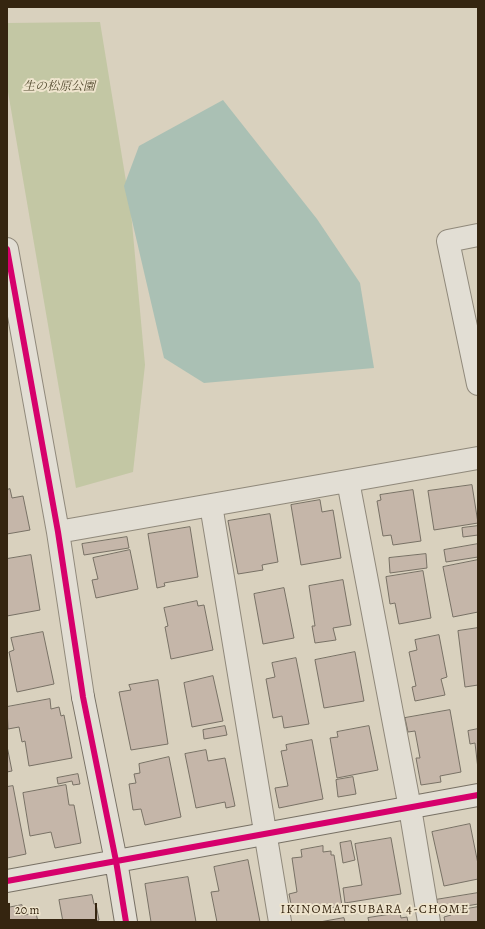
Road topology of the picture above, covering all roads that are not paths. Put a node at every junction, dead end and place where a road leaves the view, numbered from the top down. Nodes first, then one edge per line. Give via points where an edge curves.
1 (478, 235) edge
2 (7, 249) edge
3 (12, 313) edge
4 (478, 384) edge
5 (478, 458) edge
6 (348, 482) junction
7 (211, 505) junction
8 (58, 532) junction
9 (478, 795) edge
10 (410, 808) junction
11 (265, 834) junction
12 (116, 861) junction
13 (7, 881) edge
14 (126, 922) edge
15 (280, 922) edge
16 (429, 922) edge

1 - 4 street via 448,241
2 - 3 street
3 - 8 street
5 - 6 street
6 - 7 street
6 - 10 street
7 - 8 street
7 - 11 street
8 - 12 street via 83,697
9 - 10 street
10 - 11 street
10 - 16 street
11 - 12 street
11 - 15 street
12 - 13 street
12 - 14 street

